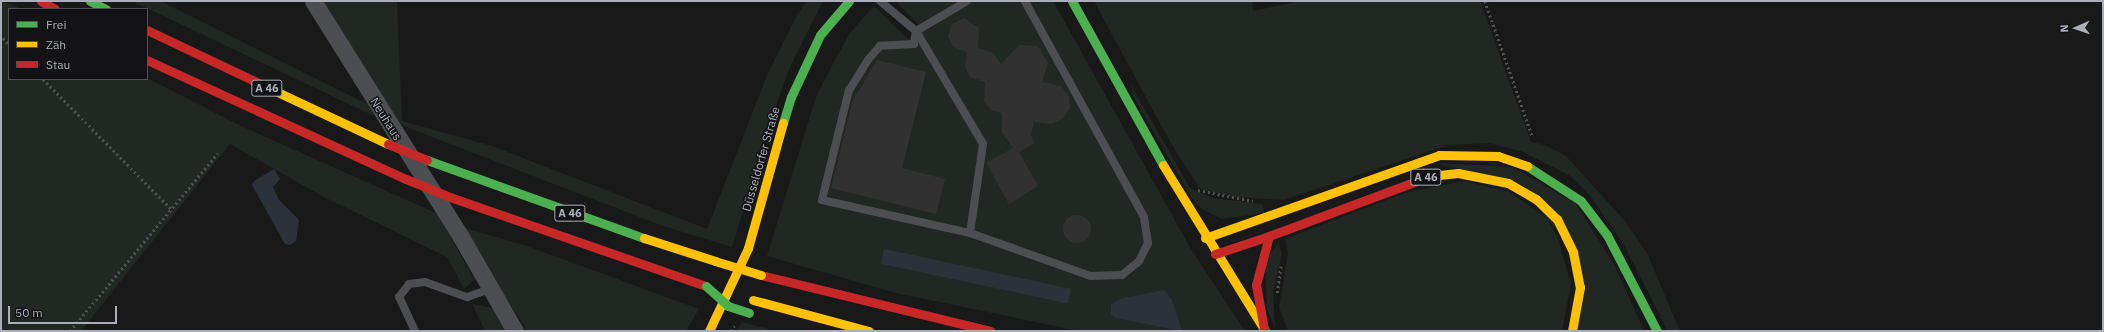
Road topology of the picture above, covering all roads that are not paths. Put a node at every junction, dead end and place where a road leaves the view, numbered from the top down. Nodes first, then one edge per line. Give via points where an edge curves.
1 (41, 1) edge
2 (90, 1) edge
3 (313, 1) edge
4 (849, 1) edge
5 (880, 1) edge
6 (967, 1) edge
7 (1025, 1) edge
8 (1063, 1) edge
9 (1072, 4) edge
10 (53, 8) edge
11 (104, 8) edge
12 (148, 30) edge
13 (916, 31) junction
14 (148, 60) edge
15 (970, 233) junction
16 (1269, 236) junction
17 (1205, 238) junction
18 (1215, 254) junction
19 (706, 286) junction
20 (490, 289) junction
21 (763, 317) dead end
22 (1264, 330) edge
23 (415, 331) edge
24 (515, 331) edge
25 (709, 331) edge
26 (869, 331) edge
27 (990, 331) edge
28 (1572, 331) edge
29 (1657, 331) edge

1 - 10 main road
2 - 11 main road
3 - 20 street, Neuhaus via 461,237
4 - 25 main road, Düsseldorfer Straße via 820,35 791,96 748,248
5 - 13 lane
6 - 13 lane
7 - 15 lane via 1144,217 1148,243 1139,262 1122,275 1091,276
8 - 9 main road
9 - 17 main road
12 - 27 main road, A 46, bridge via 388,144 594,222 761,275
13 - 15 lane via 983,144
13 - 15 lane via 914,44 880,46 849,90 822,200
14 - 19 main road, A 46, bridge via 450,198
16 - 18 main road
16 - 22 main road via 1256,285
16 - 28 main road, A 46 via 1428,176 1458,173 1494,178 1536,199 1557,219 1568,238 1580,287
17 - 18 main road
17 - 29 main road via 1392,168 1440,155 1510,160 1554,178 1590,212 1622,262
18 - 22 main road
19 - 21 main road, bridge via 728,306
19 - 26 main road, A 46
20 - 23 lane via 467,296 425,282 409,284 399,297
20 - 24 street, Neuhaus

